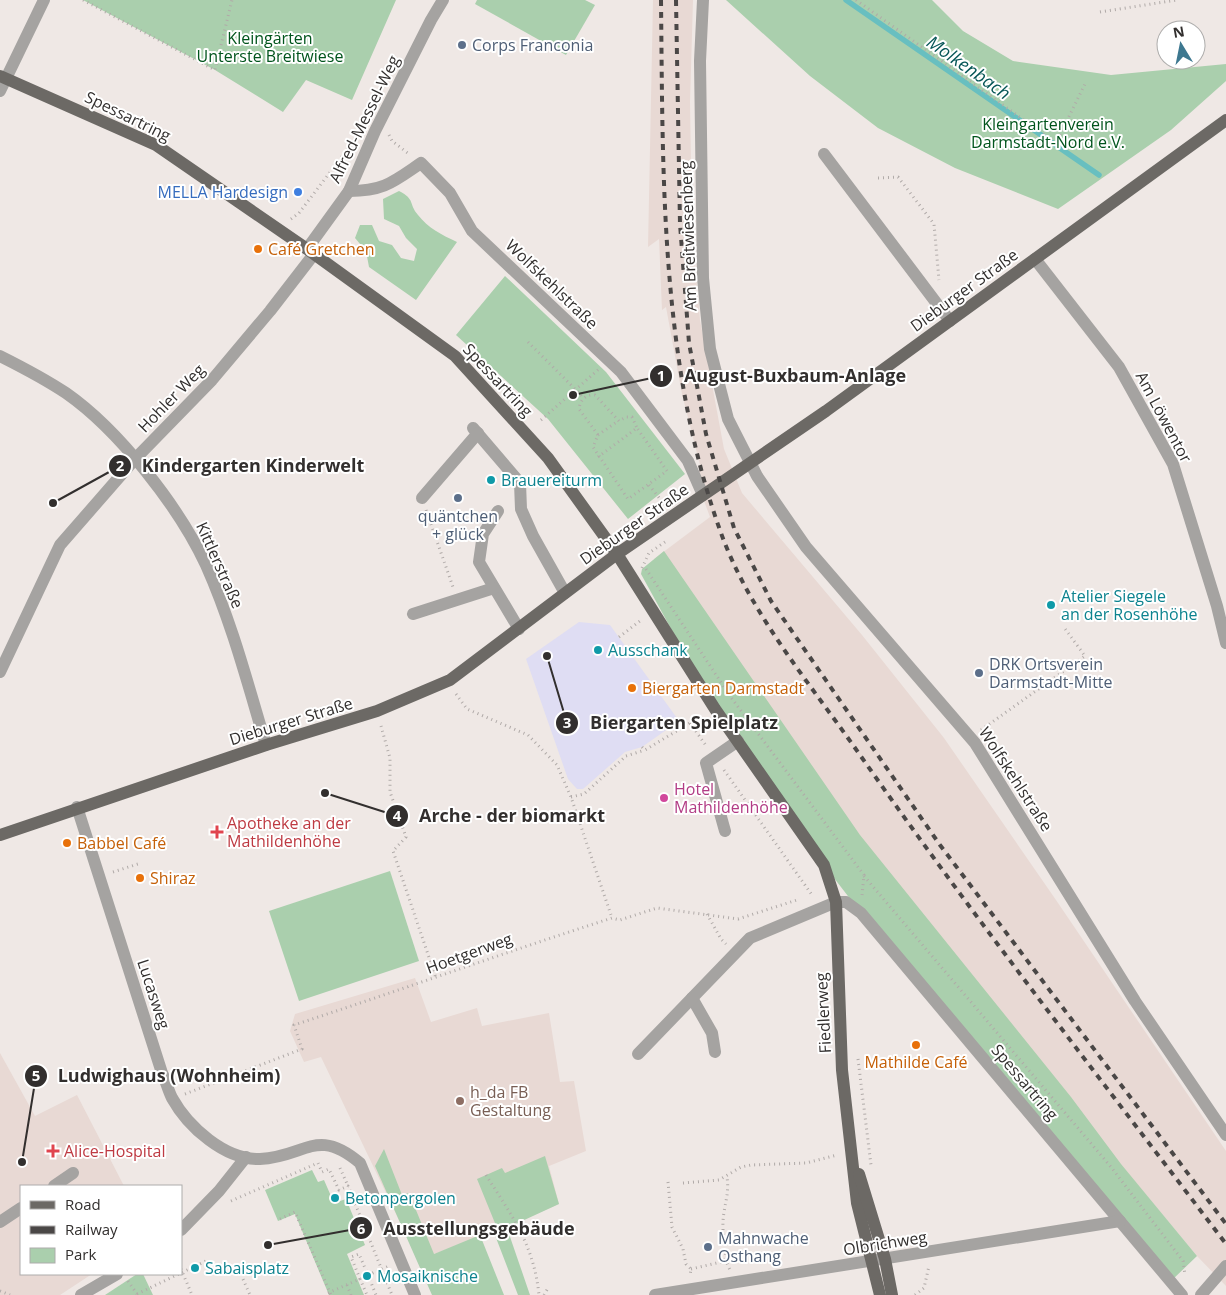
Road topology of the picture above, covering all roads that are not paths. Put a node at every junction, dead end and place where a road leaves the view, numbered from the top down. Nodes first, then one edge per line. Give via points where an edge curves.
1 (44, 0) edge
2 (443, 0) edge
3 (703, 0) edge
4 (3, 77) edge
5 (0, 91) edge
6 (1226, 120) edge
7 (824, 154) dead end
8 (349, 191) junction
9 (310, 251) junction
10 (1035, 259) junction
11 (950, 321) junction
12 (0, 356) edge
13 (134, 459) junction
14 (750, 463) junction
15 (703, 495) junction
16 (422, 498) dead end
17 (498, 511) dead end
18 (617, 554) junction
19 (494, 588) junction
20 (565, 593) junction
21 (413, 614) dead end
22 (519, 629) junction
23 (1226, 643) edge
24 (0, 672) edge
25 (738, 741) junction
26 (266, 745) junction
27 (77, 807) junction
28 (725, 831) dead end
29 (0, 835) edge
30 (824, 866) joint
31 (834, 896) junction
32 (692, 998) junction
33 (715, 1052) dead end
34 (638, 1054) dead end
35 (1226, 1135) edge
36 (853, 1156) junction
37 (246, 1157) junction
38 (73, 1173) dead end
39 (55, 1185) edge
40 (20, 1209) edge
41 (1120, 1220) junction
42 (0, 1222) edge
43 (182, 1229) edge
44 (886, 1260) junction
45 (872, 1262) junction
46 (1226, 1266) edge
47 (114, 1275) edge
48 (81, 1295) edge
49 (415, 1295) edge
50 (655, 1295) edge
51 (880, 1295) edge
52 (892, 1295) edge
53 (1182, 1295) edge
54 (1201, 1295) edge

1 - 4 street
2 - 8 street, Alfred-Messel-Weg via 379,123
3 - 14 street, Am Breitwiesenberg via 703,278 710,348 728,420
4 - 5 street
4 - 9 main road, Spessartring via 156,145
6 - 10 main road, Dieburger Straße
7 - 11 street
8 - 9 street, Alfred-Messel-Weg
8 - 15 street, Wolfskehlstraße via 389,186 421,163 450,193 472,230 621,372 688,461
9 - 13 street, Hohler Weg via 270,310 212,380
9 - 18 main road, Spessartring via 455,356 548,458
10 - 11 main road, Dieburger Straße
10 - 23 street, Am Löwentor via 1119,367 1173,464
11 - 14 main road, Dieburger Straße
12 - 13 street, Kittlerstraße via 67,394 108,430
13 - 24 street, Hohler Weg via 60,545
13 - 26 street, Kittlerstraße via 187,528 206,566 230,629
14 - 15 main road, Dieburger Straße
14 - 35 street, Wolfskehlstraße via 806,547 970,737 1136,1001
15 - 18 main road, Dieburger Straße
16 - 20 street via 476,431 520,483 521,509 532,536
17 - 19 street via 483,534 479,562
18 - 20 main road, Dieburger Straße
18 - 25 main road, Spessartring
19 - 21 street
19 - 22 street
20 - 22 main road, Dieburger Straße
22 - 26 main road, Dieburger Straße via 432,690 377,711
25 - 28 street via 706,763
25 - 30 main road, Spessartring
26 - 27 main road, Dieburger Straße
27 - 29 main road, Dieburger Straße
27 - 37 street, Lucasweg via 162,1073 173,1098 190,1120 216,1144
30 - 31 main road, Fiedlerweg
31 - 32 street via 750,938
31 - 36 main road, Fiedlerweg via 842,1070
31 - 41 street, Spessartring via 861,913
32 - 33 street via 712,1033
32 - 34 street
36 - 44 main road, Fiedlerweg
36 - 45 main road, Fiedlerweg via 857,1203
37 - 43 street
37 - 49 street via 272,1157 323,1144 346,1151 360,1163
38 - 39 street
40 - 42 street
41 - 44 street, Olbrichweg
41 - 53 street, Spessartring
44 - 45 street, Olbrichweg
44 - 52 main road, Fiedlerweg
45 - 50 street, Olbrichweg
45 - 51 main road, Fiedlerweg
46 - 54 street
47 - 48 street

